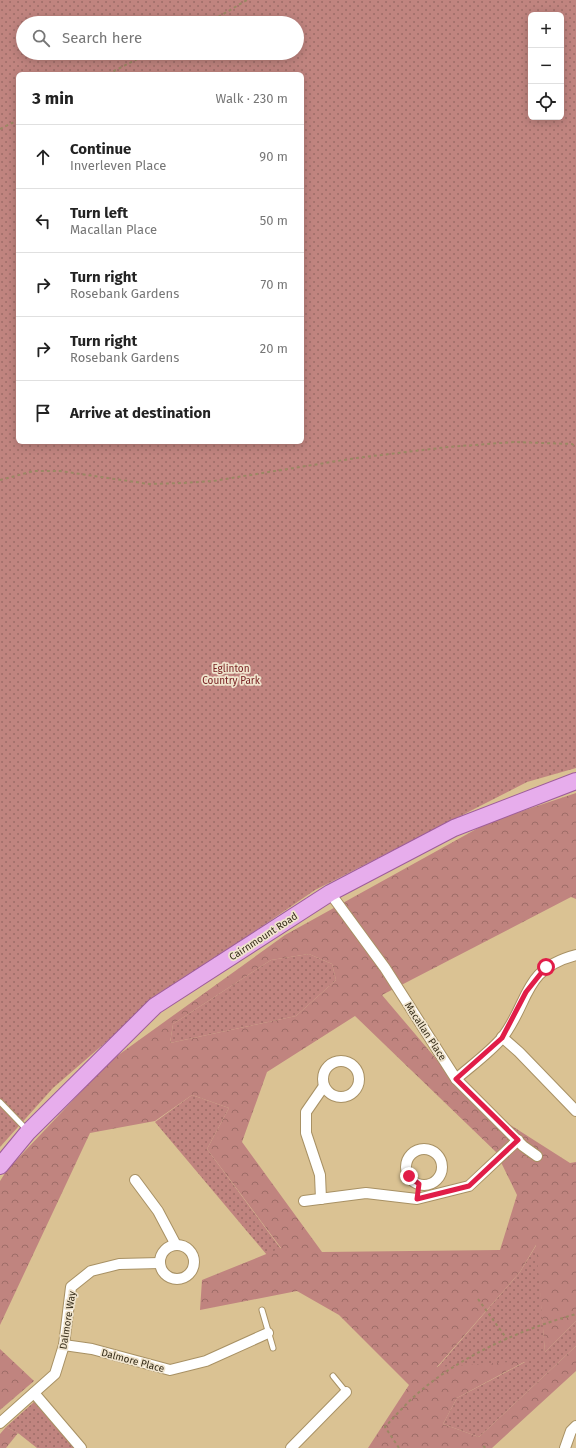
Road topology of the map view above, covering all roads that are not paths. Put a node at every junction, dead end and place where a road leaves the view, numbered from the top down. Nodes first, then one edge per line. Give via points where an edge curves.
1 (576, 782) edge
2 (330, 893) junction
3 (576, 955) edge
4 (502, 1038) junction
5 (456, 1079) junction
6 (324, 1086) dead end
7 (0, 1102) edge
8 (574, 1104) edge
9 (28, 1132) junction
10 (518, 1140) junction
11 (537, 1156) dead end
12 (0, 1166) edge
13 (135, 1180) dead end
14 (419, 1184) dead end
15 (321, 1199) junction
16 (417, 1199) junction
17 (304, 1201) dead end
18 (176, 1245) junction
19 (160, 1263) junction
20 (262, 1310) dead end
21 (268, 1334) junction
22 (64, 1345) junction
23 (273, 1348) dead end
24 (333, 1376) dead end
25 (346, 1392) joint
26 (34, 1393) junction
27 (0, 1423) edge
28 (576, 1426) edge
29 (81, 1448) edge
30 (291, 1448) edge
31 (565, 1448) edge

1 - 2 main road, Cairnmount Road via 454,828
2 - 5 street, Macallan Place via 385,968
2 - 9 main road, Cairnmount Road via 155,1006
3 - 4 street via 560,959 546,967 526,992
4 - 5 street
4 - 8 street
5 - 10 street, Macallan Place
6 - 15 street via 306,1112 306,1133 320,1175
7 - 9 lane
9 - 12 main road, Cairnmount Road
10 - 11 street, Macallan Place
10 - 16 street via 469,1186
13 - 18 street via 158,1210
14 - 16 street
15 - 16 street via 366,1193
15 - 17 street
18 - 19 street via 164,1252
18 - 19 street via 190,1250 194,1257 193,1270 189,1275 182,1278 170,1277
19 - 22 street, Dalmore Way via 119,1264 90,1272 71,1287
20 - 21 lane
21 - 22 street, Dalmore Place via 206,1361 170,1370 92,1349
21 - 23 lane
22 - 26 street, Dalmore Way via 55,1374
24 - 25 lane
25 - 30 street
26 - 27 street, Dalmore Way
26 - 29 street
28 - 31 street via 571,1430

